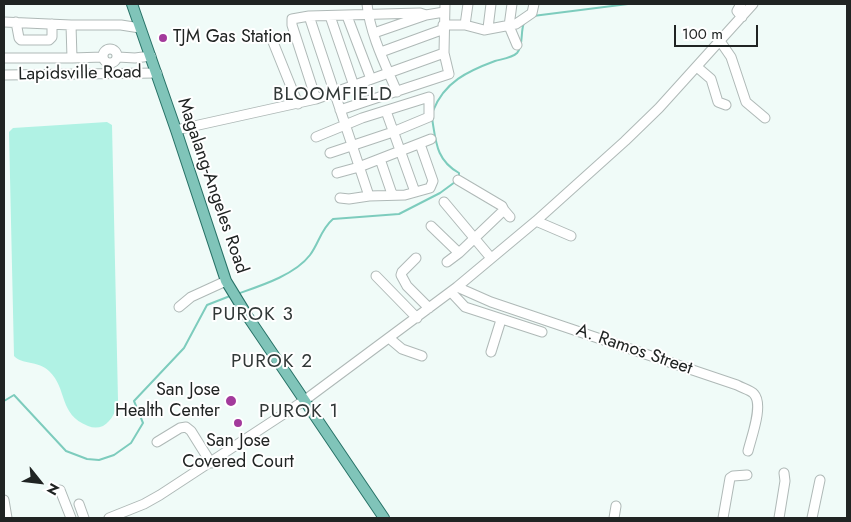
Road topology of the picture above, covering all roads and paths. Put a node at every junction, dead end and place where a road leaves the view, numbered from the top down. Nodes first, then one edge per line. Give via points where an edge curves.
1 (130, 4) edge
2 (367, 4) edge
3 (468, 4) edge
4 (491, 4) edge
5 (512, 4) edge
6 (534, 4) edge
7 (741, 4) edge
8 (753, 4) edge
9 (445, 8) edge
10 (368, 14) junction
11 (426, 15) junction
12 (309, 16) junction
13 (330, 16) junction
14 (347, 16) junction
15 (742, 16) junction
16 (4, 22) edge
17 (16, 22) junction
18 (52, 24) junction
19 (71, 25) junction
20 (465, 25) junction
21 (510, 26) junction
22 (444, 27) junction
23 (140, 28) junction
24 (488, 28) junction
25 (374, 33) junction
26 (272, 37) dead end
27 (720, 40) junction
28 (517, 45) dead end
29 (381, 52) junction
30 (444, 53) junction
31 (151, 56) junction
32 (4, 58) edge
33 (72, 58) junction
34 (697, 67) junction
35 (157, 73) junction
36 (389, 73) junction
37 (4, 75) edge
38 (371, 79) junction
39 (354, 86) junction
40 (335, 92) junction
41 (397, 92) junction
42 (316, 100) junction
43 (298, 104) junction
44 (726, 105) dead end
45 (340, 110) junction
46 (386, 111) junction
47 (765, 118) dead end
48 (345, 126) junction
49 (176, 130) junction
50 (393, 132) junction
51 (316, 136) dead end
52 (431, 139) dead end
53 (420, 144) junction
54 (352, 146) junction
55 (400, 151) junction
56 (330, 153) dead end
57 (380, 159) junction
58 (359, 166) junction
59 (337, 173) dead end
60 (458, 180) dead end
61 (415, 192) junction
62 (392, 194) junction
63 (369, 196) junction
64 (340, 198) dead end
65 (444, 202) dead end
66 (504, 210) junction
67 (510, 217) dead end
68 (536, 221) junction
69 (431, 226) dead end
70 (571, 236) dead end
71 (474, 237) junction
72 (459, 253) junction
73 (416, 258) dead end
74 (491, 258) junction
75 (447, 262) dead end
76 (376, 276) dead end
77 (226, 281) junction
78 (454, 290) junction
79 (179, 307) dead end
80 (430, 308) junction
81 (417, 318) junction
82 (501, 320) junction
83 (542, 332) dead end
84 (389, 338) junction
85 (491, 352) dead end
86 (422, 356) dead end
87 (305, 400) junction
88 (157, 442) dead end
89 (748, 451) dead end
90 (210, 463) junction
91 (784, 473) dead end
92 (747, 474) dead end
93 (820, 480) dead end
94 (60, 490) dead end
95 (4, 500) edge
96 (79, 504) dead end
97 (616, 506) dead end
98 (7, 518) edge
99 (70, 518) edge
100 (84, 518) edge
101 (109, 518) edge
102 (384, 518) edge
103 (614, 518) edge
104 (723, 518) edge
105 (779, 518) edge
106 (812, 518) edge

1 - 23 main road, Magalang-Angeles Road
2 - 10 street
3 - 20 street
4 - 24 street
5 - 21 street
6 - 21 street via 532,12
7 - 15 street via 736,11
8 - 15 street
9 - 11 street
9 - 22 street
10 - 11 street
10 - 14 street
10 - 25 street
11 - 25 street
12 - 13 street
12 - 40 street
12 - 42 street via 291,21
13 - 14 street
13 - 39 street
14 - 38 street
15 - 27 street
16 - 17 street
17 - 18 street
17 - 18 street via 21,40 49,40
18 - 19 street
19 - 23 street
19 - 33 street
20 - 22 street
20 - 24 street via 481,30
21 - 24 street
21 - 28 street
22 - 29 street
22 - 30 street
23 - 31 main road, Magalang-Angeles Road
25 - 29 street
26 - 43 street
27 - 34 street
27 - 47 street via 731,58 746,102
29 - 36 street
30 - 36 street
30 - 41 street via 449,74
31 - 33 street via 118,57 109,64 103,57
31 - 35 main road, Magalang-Angeles Road
32 - 33 street
34 - 44 street via 711,80 718,102
34 - 68 street via 659,108
35 - 37 street, Lapidsville Road
35 - 49 main road, Magalang-Angeles Road
36 - 38 street
36 - 41 street
38 - 39 street
39 - 40 street
40 - 42 street
40 - 45 street
41 - 45 street
42 - 43 street
43 - 49 street
45 - 48 street
46 - 48 street
46 - 50 street
46 - 50 street via 430,96 429,116
48 - 51 street
48 - 54 street
49 - 77 main road, Magalang-Angeles Road
50 - 54 street
50 - 55 street
52 - 53 street
53 - 55 street
53 - 61 street via 433,182 430,188
54 - 56 street
54 - 58 street
55 - 57 street
55 - 61 street
57 - 58 street
57 - 62 street
58 - 59 street
58 - 63 street
60 - 66 street
61 - 62 street
62 - 63 street
63 - 64 street
65 - 71 street
66 - 67 street
66 - 71 street
68 - 70 street
68 - 74 street
69 - 72 street
71 - 72 street
71 - 74 street
72 - 75 street
73 - 80 street via 401,275 407,286
74 - 78 street
76 - 81 street
77 - 79 street via 190,297
77 - 87 main road, Magalang-Angeles Road
78 - 80 street
78 - 82 street via 465,307
78 - 89 street, A. Ramos Street via 754,393 758,408
80 - 81 street
81 - 84 street
82 - 83 street
82 - 85 street
84 - 86 street via 402,349
84 - 87 street
87 - 90 street
87 - 102 main road, Magalang-Angeles Road
88 - 90 street via 186,427
90 - 101 street via 152,500
91 - 105 street
92 - 104 street via 730,478
93 - 106 street
94 - 99 street
95 - 98 street
96 - 100 street
97 - 103 street

